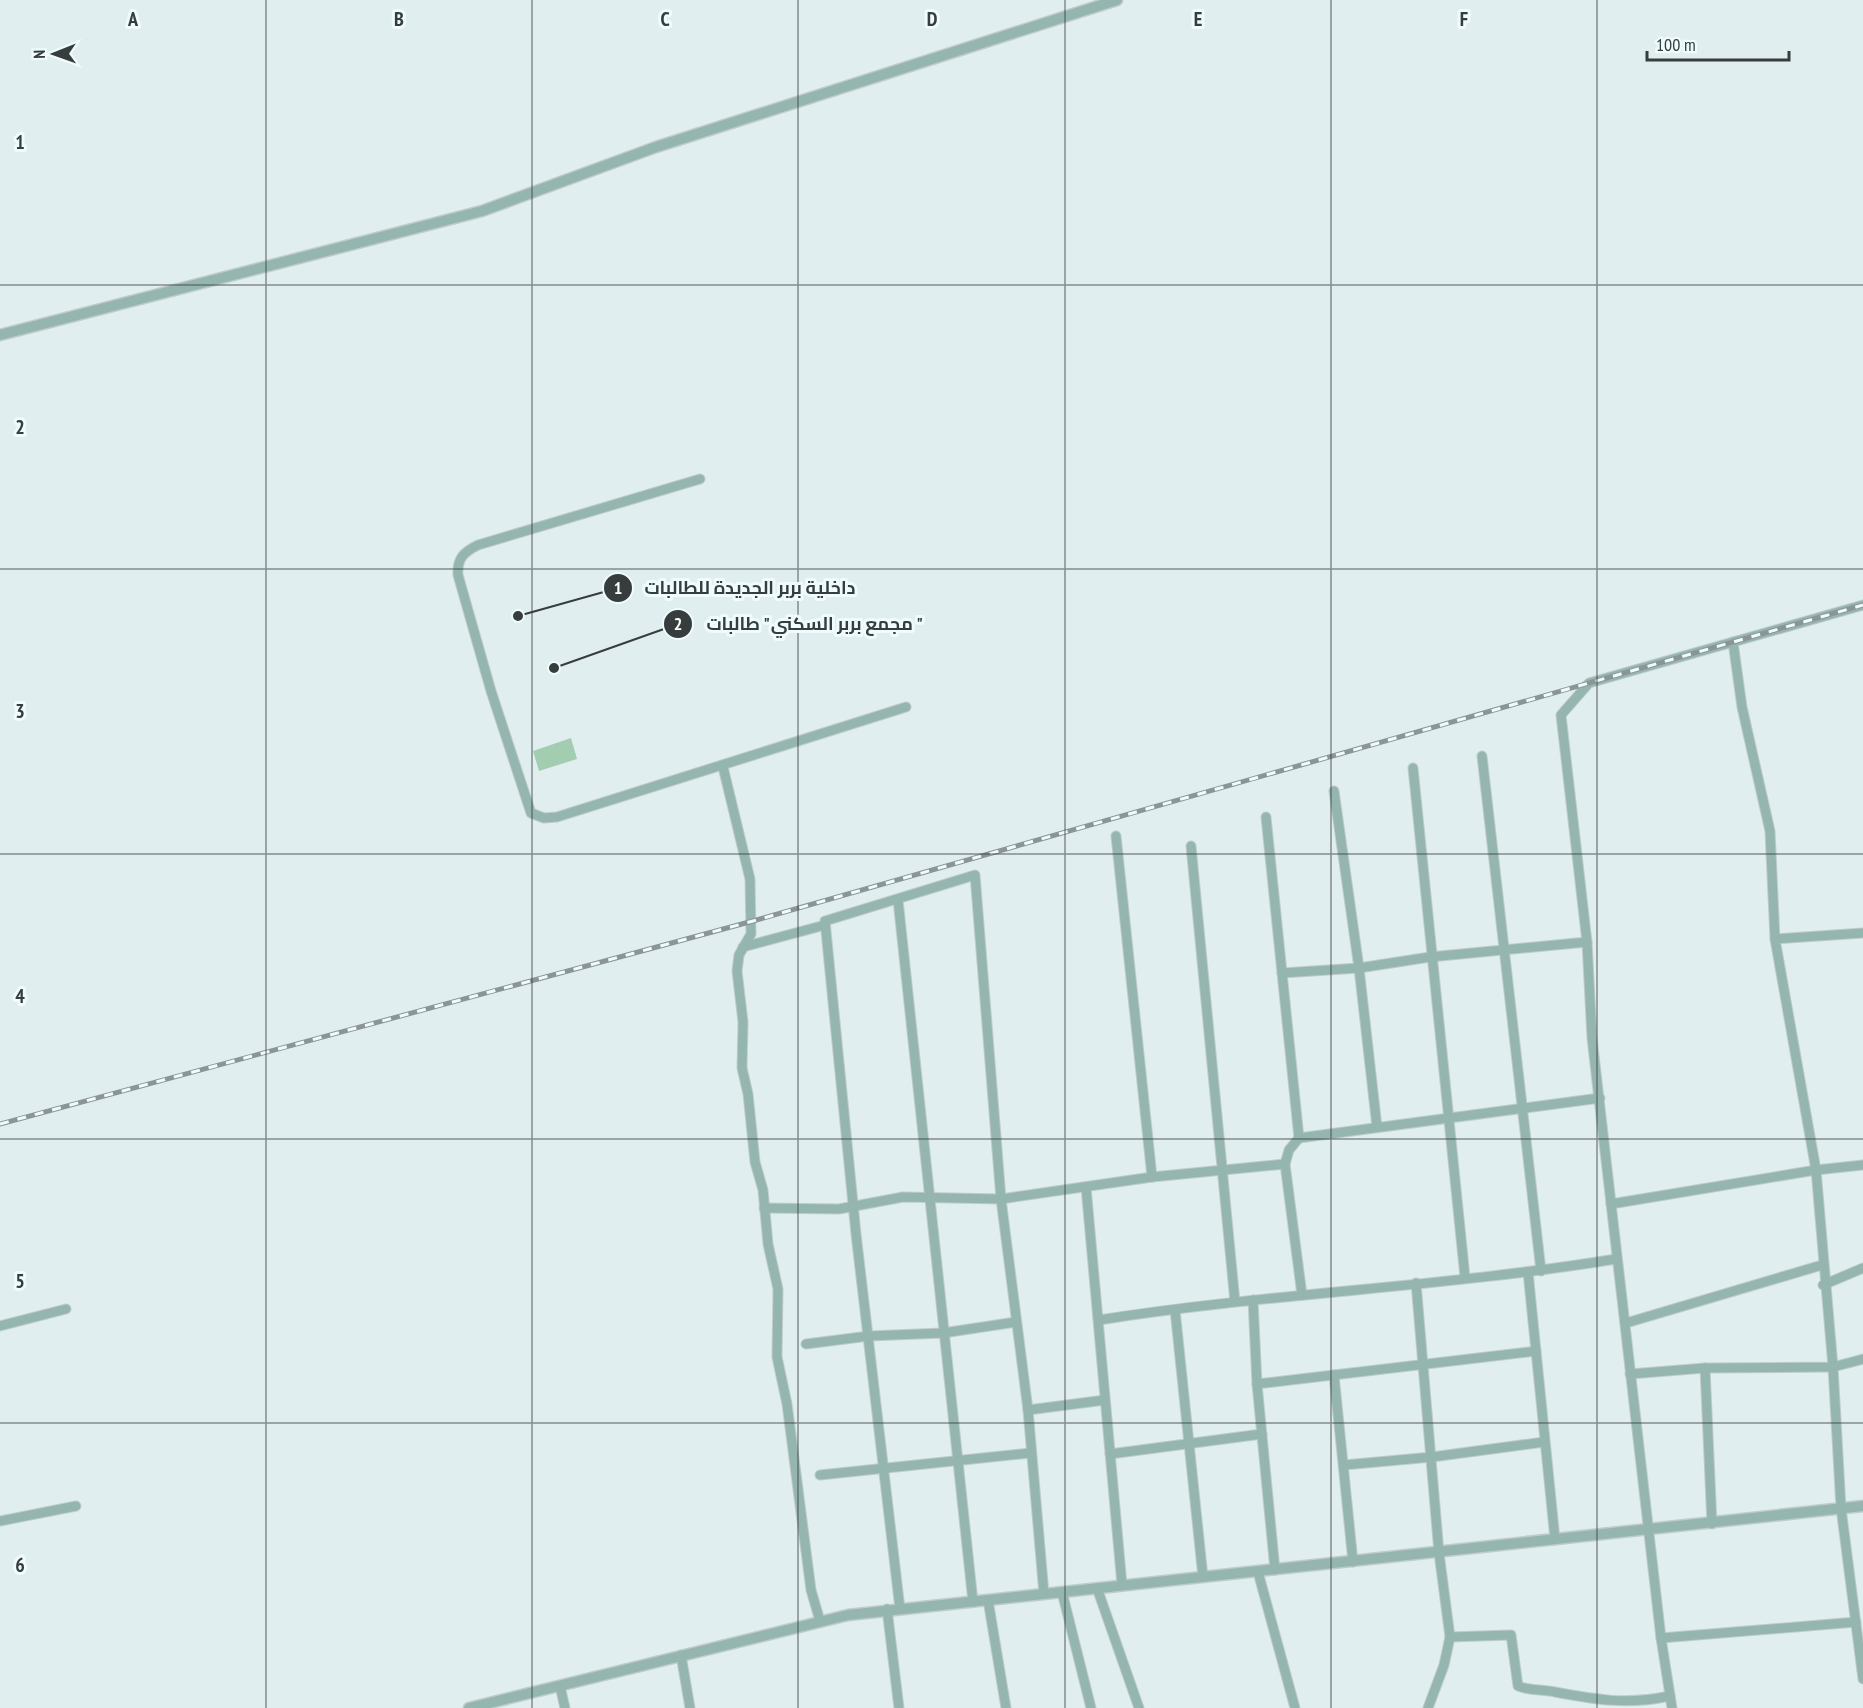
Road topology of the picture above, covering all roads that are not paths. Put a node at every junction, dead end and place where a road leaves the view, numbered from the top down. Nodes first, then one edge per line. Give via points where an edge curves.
1 (1117, 0) edge
2 (0, 335) edge
3 (700, 479) dead end
4 (1863, 605) edge
5 (1733, 642) junction
6 (906, 706) dead end
7 (1482, 756) dead end
8 (723, 766) junction
9 (1413, 768) dead end
10 (1334, 791) dead end
11 (1266, 817) dead end
12 (1116, 836) dead end
13 (1191, 846) dead end
14 (898, 900) junction
15 (825, 925) junction
16 (1863, 933) edge
17 (1775, 939) junction
18 (1587, 942) junction
19 (743, 947) junction
20 (1506, 951) junction
21 (1430, 957) junction
22 (1359, 968) junction
23 (1282, 973) junction
24 (1600, 1098) junction
25 (1521, 1111) junction
26 (1448, 1119) junction
27 (1377, 1127) junction
28 (1299, 1138) junction
29 (1285, 1164) junction
30 (1863, 1165) edge
31 (1815, 1170) junction
32 (1222, 1171) junction
33 (1152, 1176) junction
34 (1086, 1187) junction
35 (929, 1197) junction
36 (1001, 1199) junction
37 (1611, 1204) junction
38 (853, 1206) junction
39 (764, 1208) junction
40 (1616, 1259) junction
41 (1822, 1265) junction
42 (1863, 1268) edge
43 (1541, 1271) junction
44 (1528, 1272) junction
45 (1465, 1277) junction
46 (1416, 1283) junction
47 (1824, 1285) junction
48 (1302, 1295) junction
49 (1253, 1300) junction
50 (1234, 1302) junction
51 (66, 1309) dead end
52 (1175, 1310) junction
53 (1099, 1320) junction
54 (1016, 1322) junction
55 (1626, 1323) junction
56 (0, 1326) edge
57 (943, 1332) junction
58 (869, 1336) junction
59 (806, 1344) dead end
60 (1536, 1351) junction
61 (1863, 1359) edge
62 (1424, 1364) junction
63 (1833, 1367) junction
64 (1705, 1368) junction
65 (1630, 1374) junction
66 (1334, 1375) junction
67 (1257, 1384) junction
68 (1105, 1400) junction
69 (1028, 1410) junction
70 (1262, 1434) junction
71 (1189, 1442) junction
72 (1544, 1442) junction
73 (1030, 1453) junction
74 (1110, 1455) junction
75 (1432, 1457) junction
76 (957, 1461) junction
77 (1344, 1465) junction
78 (885, 1468) junction
79 (820, 1475) dead end
80 (76, 1506) dead end
81 (1863, 1506) edge
82 (1841, 1508) junction
83 (0, 1521) edge
84 (1712, 1524) junction
85 (1648, 1529) junction
86 (1554, 1539) junction
87 (1439, 1553) junction
88 (1353, 1562) junction
89 (1275, 1570) junction
90 (1258, 1572) junction
91 (1203, 1577) junction
92 (1122, 1585) junction
93 (1097, 1588) junction
94 (1062, 1592) junction
95 (1044, 1594) junction
96 (988, 1600) junction
97 (973, 1602) junction
98 (900, 1609) junction
99 (887, 1610) junction
100 (820, 1621) junction
101 (1857, 1622) junction
102 (1450, 1637) junction
103 (1661, 1638) junction
104 (681, 1655) junction
105 (1863, 1678) edge
106 (560, 1686) junction
107 (1670, 1696) junction
108 (475, 1707) edge
109 (565, 1708) edge
110 (690, 1708) edge
111 (899, 1708) edge
112 (1006, 1708) edge
113 (1091, 1708) edge
114 (1139, 1708) edge
115 (1295, 1708) edge
116 (1428, 1708) edge
117 (1672, 1708) edge

1 - 2 street via 656,147 482,211
3 - 8 street via 478,545 464,553 458,574 531,813 544,818 558,817
4 - 5 street
5 - 17 street via 1742,707 1770,831
5 - 18 street via 1588,683 1561,715
6 - 8 street
7 - 20 street
8 - 19 street via 750,879 753,921
9 - 21 street
10 - 22 street
11 - 23 street
12 - 33 street
13 - 32 street
14 - 15 street via 825,921
14 - 35 street
14 - 36 street via 975,875
15 - 19 street
15 - 38 street
16 - 17 street
17 - 31 street
18 - 20 street
18 - 24 street
19 - 39 street via 737,971 743,1022 742,1068
20 - 21 street
20 - 25 street
21 - 22 street
21 - 26 street
22 - 23 street
22 - 27 street
23 - 28 street
24 - 25 street
24 - 37 street
25 - 26 street
25 - 43 street
26 - 27 street
26 - 45 street
27 - 28 street
28 - 29 street via 1289,1150
29 - 32 street
29 - 48 street
30 - 31 street
31 - 37 street
31 - 41 street
32 - 33 street
32 - 50 street
33 - 34 street
34 - 36 street
34 - 53 street
35 - 36 street
35 - 38 street via 903,1197
35 - 57 street
36 - 54 street
37 - 40 street
38 - 39 street
38 - 58 street
39 - 100 street via 778,1289 777,1357 787,1404 811,1590
40 - 43 street
40 - 55 street
41 - 47 street
41 - 55 street
42 - 47 street
43 - 44 street
44 - 45 street
44 - 60 street
45 - 46 street
46 - 48 street
46 - 62 street
47 - 63 street
48 - 49 street
49 - 50 street
49 - 67 street
50 - 52 street
51 - 56 street
52 - 53 street
52 - 71 street
53 - 68 street
54 - 57 street
54 - 69 street
55 - 65 street
57 - 58 street
57 - 76 street
58 - 59 street
58 - 78 street
60 - 62 street
60 - 72 street
61 - 63 street
62 - 66 street
62 - 75 street
63 - 64 street
63 - 82 street
64 - 65 street
64 - 84 street
65 - 85 street
66 - 67 street
66 - 77 street
67 - 70 street
68 - 69 street
68 - 74 street
69 - 73 street
70 - 71 street
70 - 89 street
71 - 74 street
71 - 91 street
72 - 75 street
72 - 86 street
73 - 76 street
73 - 95 street
74 - 92 street
75 - 77 street
75 - 87 street
76 - 78 street
76 - 97 street
77 - 88 street
78 - 79 street
78 - 98 street
80 - 83 street
81 - 82 street
82 - 84 street
82 - 101 street
84 - 85 street
85 - 86 street
85 - 103 street
86 - 87 street
87 - 88 street
87 - 102 street
88 - 89 street
89 - 90 street
90 - 91 street
90 - 115 street
91 - 92 street
92 - 93 street
93 - 94 street
93 - 114 street
94 - 95 street
94 - 113 street
95 - 96 street
96 - 97 street
96 - 112 street
97 - 98 street
98 - 99 street
99 - 100 street
99 - 111 street
100 - 104 street
101 - 103 street
101 - 105 street
102 - 107 street via 1511,1635 1518,1686 1527,1689 1618,1703
102 - 116 street
103 - 107 street
104 - 106 street
104 - 110 street
106 - 108 street
106 - 109 street
107 - 117 street

